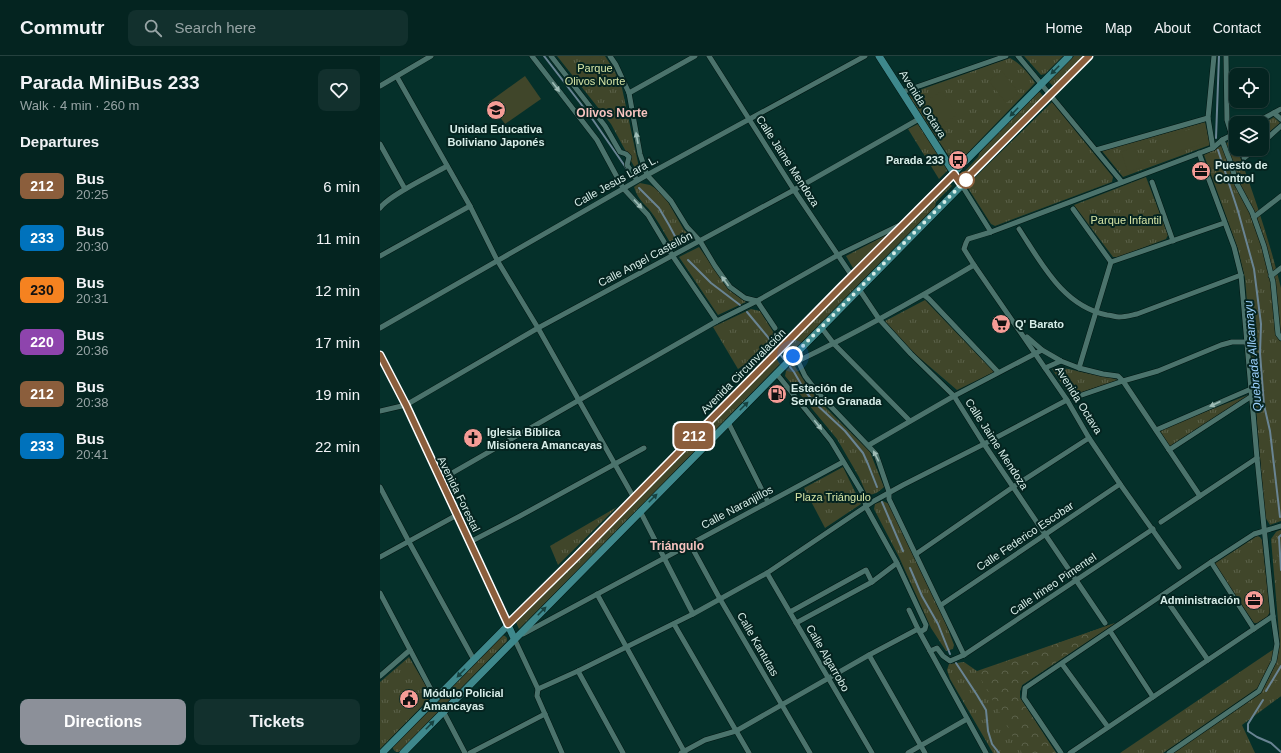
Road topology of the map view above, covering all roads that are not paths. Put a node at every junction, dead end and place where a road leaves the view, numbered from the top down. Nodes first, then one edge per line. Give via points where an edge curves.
1 (430, 56) edge
2 (532, 56) edge
3 (551, 56) edge
4 (610, 56) edge
5 (695, 56) edge
6 (709, 56) edge
7 (865, 56) edge
8 (879, 56) edge
9 (1006, 56) edge
10 (1018, 56) edge
11 (1070, 56) edge
12 (1089, 56) edge
13 (1214, 56) edge
14 (1226, 56) edge
15 (397, 77) junction
16 (1041, 84) junction
17 (380, 86) edge
18 (902, 92) junction
19 (629, 93) junction
20 (1050, 96) junction
21 (1281, 108) edge
22 (1274, 113) junction
23 (1268, 116) edge
24 (1208, 118) junction
25 (750, 119) junction
26 (919, 119) junction
27 (1281, 119) edge
28 (1229, 124) edge
29 (1281, 126) edge
30 (1229, 137) edge
31 (1269, 137) edge
32 (1222, 140) junction
33 (380, 144) edge
34 (1213, 148) junction
35 (1096, 150) junction
36 (1198, 153) junction
37 (1246, 156) edge
38 (1244, 158) dead end
39 (448, 166) junction
40 (954, 174) junction
41 (647, 175) junction
42 (637, 180) junction
43 (1122, 182) junction
44 (1152, 182) dead end
45 (961, 184) junction
46 (623, 188) junction
47 (405, 189) junction
48 (794, 190) junction
49 (1281, 196) edge
50 (470, 206) junction
51 (380, 208) edge
52 (1073, 209) dead end
53 (1254, 217) junction
54 (906, 222) junction
55 (1224, 223) junction
56 (1019, 229) dead end
57 (991, 232) junction
58 (700, 241) junction
59 (1173, 241) junction
60 (672, 255) junction
61 (838, 255) junction
62 (380, 256) edge
63 (497, 260) junction
64 (1111, 262) junction
65 (974, 265) junction
66 (1281, 268) edge
67 (1241, 275) junction
68 (852, 276) junction
69 (1271, 276) junction
70 (858, 289) junction
71 (924, 295) junction
72 (757, 302) junction
73 (1096, 312) junction
74 (879, 319) junction
75 (717, 321) junction
76 (821, 327) junction
77 (380, 328) edge
78 (538, 328) junction
79 (775, 328) dead end
80 (1019, 329) junction
81 (1281, 338) edge
82 (1247, 342) junction
83 (834, 344) junction
84 (1042, 350) junction
85 (1035, 353) junction
86 (380, 355) edge
87 (794, 359) junction
88 (1061, 361) junction
89 (1045, 368) junction
90 (1079, 368) junction
91 (998, 372) junction
92 (776, 373) junction
93 (1123, 381) junction
94 (1251, 389) junction
95 (954, 396) junction
96 (1252, 396) junction
97 (1076, 397) dead end
98 (1067, 400) junction
99 (578, 401) junction
100 (406, 405) junction
101 (380, 411) edge
102 (728, 422) junction
103 (910, 422) junction
104 (1156, 430) junction
105 (1089, 438) junction
106 (984, 444) junction
107 (868, 445) junction
108 (644, 448) dead end
109 (1169, 450) junction
110 (1257, 458) junction
111 (843, 462) junction
112 (614, 464) junction
113 (440, 480) junction
114 (1120, 484) junction
115 (380, 487) edge
116 (1013, 487) junction
117 (889, 492) junction
118 (1200, 496) junction
119 (634, 498) junction
120 (768, 502) junction
121 (866, 507) junction
122 (640, 511) junction
123 (457, 516) junction
124 (1161, 522) dead end
125 (1281, 526) edge
126 (1153, 529) junction
127 (1264, 531) junction
128 (1045, 534) junction
129 (409, 542) junction
130 (470, 542) junction
131 (690, 544) junction
132 (916, 554) junction
133 (380, 557) edge
134 (664, 558) junction
135 (1211, 562) junction
136 (897, 563) junction
137 (1179, 567) dead end
138 (767, 573) junction
139 (1076, 581) junction
140 (872, 582) junction
141 (380, 593) edge
142 (597, 594) junction
143 (1162, 595) junction
144 (720, 599) junction
145 (941, 605) junction
146 (909, 610) dead end
147 (790, 612) junction
148 (693, 614) junction
149 (1273, 616) junction
150 (796, 623) junction
151 (1105, 623) dead end
152 (508, 624) junction
153 (674, 624) junction
154 (1254, 628) junction
155 (919, 631) junction
156 (1110, 631) junction
157 (514, 638) junction
158 (627, 648) junction
159 (410, 650) junction
160 (930, 651) junction
161 (869, 655) junction
162 (964, 655) junction
163 (474, 660) junction
164 (1208, 660) junction
165 (1062, 664) junction
166 (578, 671) junction
167 (380, 676) edge
168 (829, 678) junction
169 (538, 689) junction
170 (1153, 697) junction
171 (436, 699) junction
172 (782, 705) junction
173 (443, 711) junction
174 (545, 714) junction
175 (967, 719) junction
176 (1108, 727) junction
177 (736, 731) junction
178 (921, 746) junction
179 (385, 752) edge
180 (683, 752) edge
181 (403, 753) edge
182 (465, 753) edge
183 (470, 753) edge
184 (562, 753) edge
185 (623, 753) edge
186 (749, 753) edge
187 (810, 753) edge
188 (872, 753) edge
189 (908, 753) edge
190 (926, 753) edge
191 (986, 753) edge
192 (1061, 753) edge
193 (1070, 753) edge
194 (1169, 753) edge

1 - 15 street
2 -> 46 street via 597,140
3 - 42 street via 604,126 620,152 629,157 627,165
4 - 19 street
5 - 19 street
6 - 25 street, Calle Jaime Mendoza
7 - 25 street, Calle Jesus Lara L.
8 - 18 main road, Avenida Octava
9 - 18 street
10 - 16 street
11 -> 16 main road, Avenida Circunvalación
12 - 20 main road
13 - 24 street
14 - 28 street
15 - 17 street
15 - 39 street
16 - 20 street
16 -> 40 main road, Avenida Circunvalación
18 - 26 main road, Avenida Octava
41 -> 19 street via 640,154
20 - 35 street
20 - 45 main road
21 - 22 street
22 - 23 street
22 - 27 street
24 - 34 street
24 - 35 street
25 - 41 street, Calle Jesus Lara L.
25 - 48 street, Calle Jaime Mendoza
26 - 40 main road, Avenida Octava
26 - 48 street, Calle Angel Castellón
29 - 31 street
30 - 32 street
32 - 34 street
32 - 53 street via 1237,184
33 - 47 street
34 - 36 street
35 - 43 street
36 - 43 street
36 - 55 street
37 - 38 street
39 - 47 street
39 - 50 street
40 - 45 main road, Avenida Octava
40 - 54 main road, Avenida Circunvalación
41 - 42 street, Calle Jesus Lara L.
41 - 58 street
42 - 46 street, Calle Jesus Lara L.
43 - 57 street
44 - 59 street
45 - 57 street
45 - 70 main road
46 -> 60 street via 648,215
46 - 63 street, Calle Jesus Lara L.
47 - 51 street via 383,203
48 - 58 street, Calle Angel Castellón
48 - 61 street, Calle Jaime Mendoza
49 - 53 street
50 - 62 street
50 - 63 street
52 - 64 street
53 - 69 street
54 - 61 street
54 - 68 main road, Avenida Circunvalación
55 - 59 street
55 - 67 street via 1234,247
56 - 73 street via 1056,283 1068,296
57 - 65 street, Avenida Octava via 968,239 964,249
58 - 60 street, Calle Angel Castellón
72 -> 58 street via 745,298 730,287
59 - 64 street
60 - 75 street
60 - 78 street, Calle Angel Castellón
61 - 68 street, Calle Jaime Mendoza
61 - 72 street
63 - 77 street, Calle Jesus Lara L.
63 - 78 street
64 - 73 street
65 - 71 street
65 - 80 street, Avenida Octava
66 - 69 street
67 - 73 street via 1137,314 1119,317
67 - 82 street
68 - 119 main road, Avenida Circunvalación
69 - 81 street via 1278,334
70 - 74 street, Calle Jaime Mendoza
70 - 76 main road
71 - 74 street
71 - 91 street
72 - 75 street
72 - 79 street
73 - 90 street
74 - 83 street
74 - 95 street, Calle Jaime Mendoza
75 - 99 street
76 - 83 street
76 - 87 main road
78 - 99 street
78 - 100 street, Calle Angel Castellón
80 - 84 street
80 - 85 street, Avenida Octava
82 - 93 street via 1221,345 1158,371
82 - 94 street
83 - 87 street
83 - 103 street
84 - 85 street
84 - 88 street
85 - 89 street, Avenida Octava
85 - 91 street
86 - 100 main road, Avenida Forestal
87 - 92 main road
87 - 107 street via 817,392
88 - 89 street
88 - 90 street
89 - 98 street, Avenida Octava
90 - 93 street via 1118,376
91 - 95 street
102 -> 92 main road
92 -> 111 street via 831,441
93 - 97 street
93 - 104 street
94 - 96 street
94 -> 104 street
95 - 103 street
95 - 106 street, Calle Jaime Mendoza
96 - 109 street
96 - 110 street
98 - 105 street, Avenida Octava
98 - 106 street
99 - 112 street
99 - 113 street
100 - 101 street, Calle Angel Castellón
100 - 113 main road, Avenida Forestal
102 - 120 street
122 -> 102 main road
103 - 107 street
104 - 109 street
105 - 114 street, Avenida Octava
105 - 116 street
106 - 116 street, Calle Jaime Mendoza
106 - 117 street
117 -> 107 street via 876,454
108 - 112 street
109 - 118 street
110 - 118 street
110 - 127 street
111 - 120 street, Calle Naranjillos
111 - 121 street via 863,494
112 - 119 street
112 - 130 street
113 - 123 main road, Avenida Forestal
114 - 126 street, Avenida Octava
114 - 128 street, Calle Federico Escobar
115 - 129 street
116 - 128 street, Calle Jaime Mendoza
116 - 132 street
117 - 121 street
117 - 132 street via 889,499
118 - 124 street
119 - 152 main road, Avenida Circunvalación
120 - 131 street, Calle Naranjillos
121 - 136 street
121 - 138 street
122 - 134 street
157 -> 122 main road
123 - 129 street
123 - 130 main road, Avenida Forestal
125 - 127 street
126 - 137 street, Avenida Octava
126 - 139 street, Calle Irineo Pimentel
127 - 135 street via 1254,534
127 - 149 street
128 - 139 street, Calle Jaime Mendoza
128 - 145 street, Calle Federico Escobar
129 - 133 street
129 - 163 street
130 - 152 main road, Avenida Forestal
131 - 134 street, Calle Naranjillos
131 - 144 street, Calle Kantutas
132 - 145 street
134 - 142 street, Calle Naranjillos
134 - 148 street
135 - 143 street
135 - 154 street
136 - 140 street
136 - 155 street via 926,625 925,629
138 - 144 street
138 - 147 street, Calle Algarrobo
139 - 151 street, Calle Jaime Mendoza
139 - 162 street, Calle Irineo Pimentel
140 - 147 street via 866,570
140 - 150 street
141 - 159 street
142 - 157 street, Calle Naranjillos
142 - 158 street
143 - 156 street
143 - 164 street
144 - 148 street
144 - 172 street, Calle Kantutas
145 - 162 street
146 - 155 street
147 - 150 street, Calle Algarrobo
148 - 153 street
149 - 154 street
149 - 194 street via 1277,644 1274,661 1260,691
150 - 168 street, Calle Algarrobo
152 - 157 main road, Avenida Forestal
152 - 163 main road, Avenida Circunvalación
153 - 158 street
153 - 177 street
154 - 164 street
155 - 160 street
155 - 161 street
156 - 165 street
156 - 170 street
157 - 169 street, Avenida Forestal
157 - 173 main road
158 - 166 street
158 - 180 street
159 - 167 street
159 - 171 street
160 - 162 street via 937,648 950,661
160 - 175 street
161 - 168 street
161 - 178 street
163 -> 171 main road, Avenida Circunvalación
164 - 170 street
165 - 176 street
165 - 192 street via 1026,688 1024,698
166 - 169 street
166 - 185 street
168 - 172 street
168 - 188 street, Calle Algarrobo
169 - 174 street, Avenida Forestal via 537,696
170 - 176 street
171 - 179 main road, Avenida Circunvalación
172 - 177 street
172 - 187 street, Calle Kantutas
181 -> 173 main road
173 - 182 street
174 - 183 street
174 - 184 street, Avenida Forestal
175 - 178 street
175 - 191 street
176 - 193 street
177 - 180 street via 705,740
177 - 186 street
178 - 189 street
178 - 190 street

